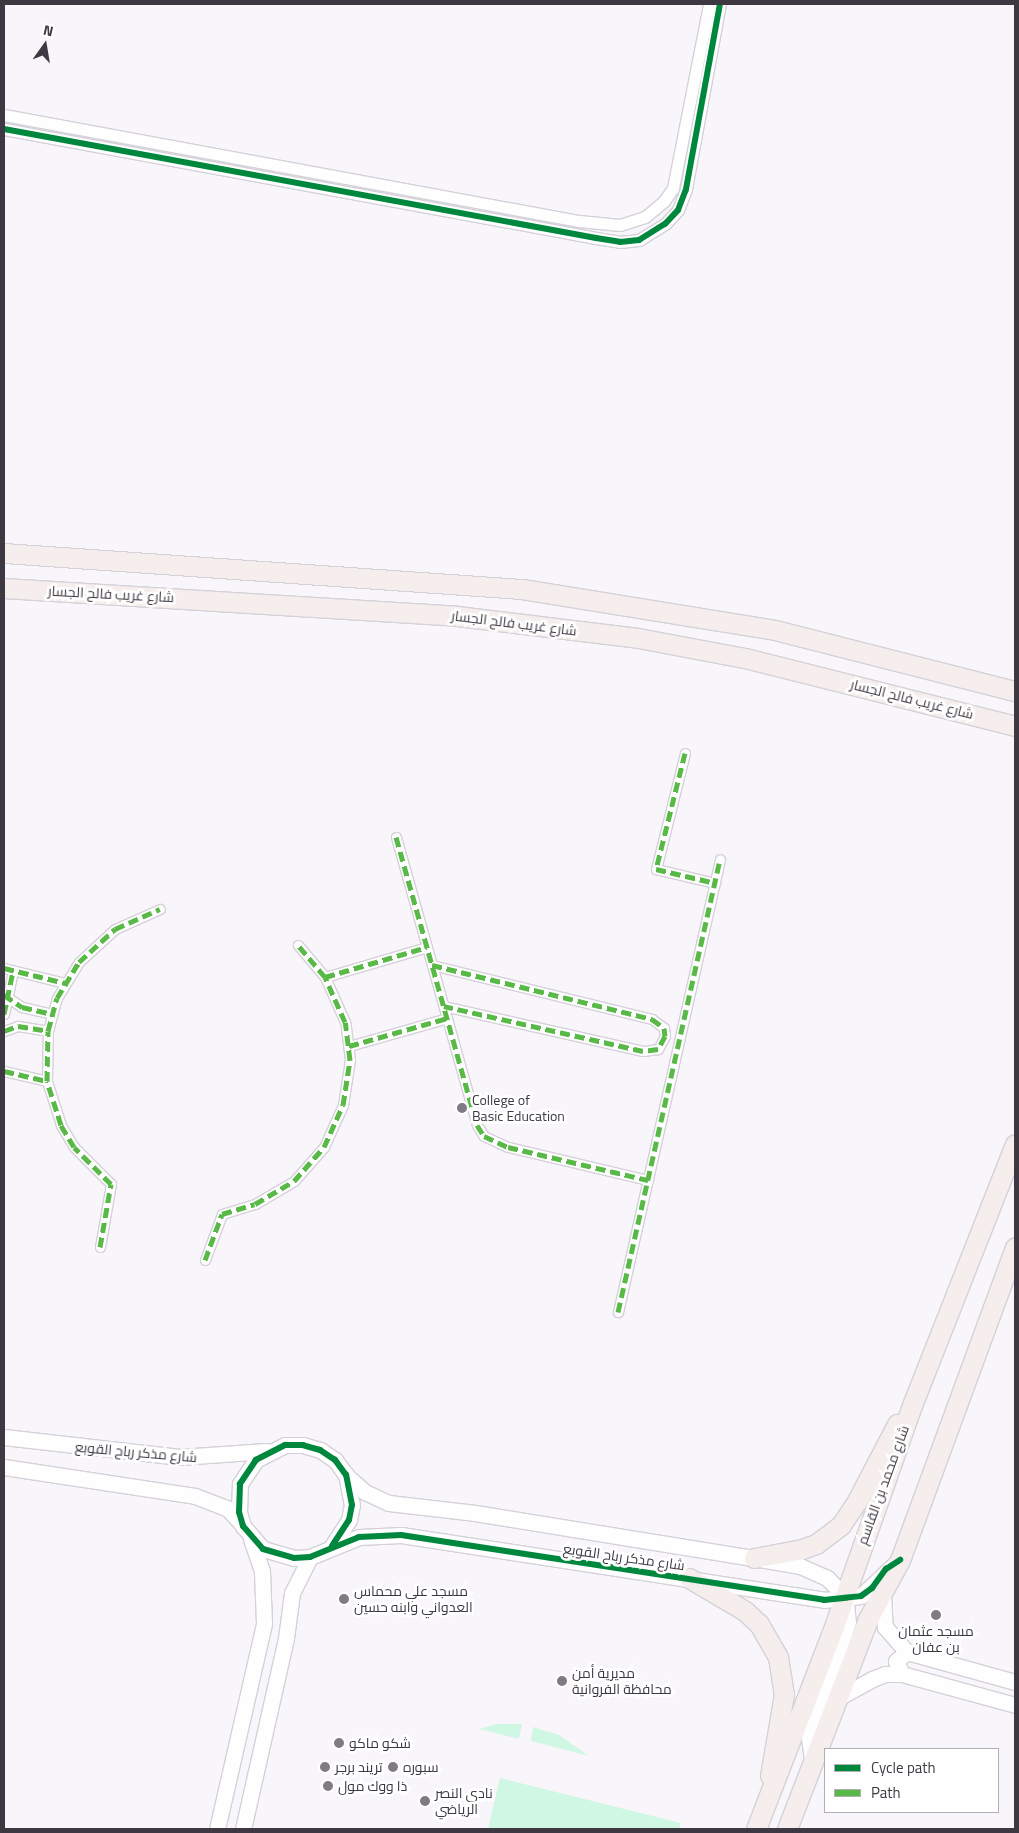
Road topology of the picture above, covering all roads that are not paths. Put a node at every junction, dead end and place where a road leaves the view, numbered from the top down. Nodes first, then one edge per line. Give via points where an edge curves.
1 (709, 4) edge
2 (720, 4) edge
3 (4, 116) edge
4 (4, 129) edge
5 (4, 553) edge
6 (4, 588) edge
7 (1015, 690) edge
8 (1015, 715) edge
9 (983, 717) junction
10 (1015, 726) edge
11 (1015, 732) edge
12 (685, 753) dead end
13 (396, 837) dead end
14 (720, 860) dead end
15 (715, 882) junction
16 (160, 909) dead end
17 (298, 946) dead end
18 (427, 947) junction
19 (432, 965) junction
20 (4, 968) edge
21 (14, 971) junction
22 (325, 977) junction
23 (65, 983) junction
24 (6, 995) edge
25 (444, 1006) junction
26 (4, 1014) edge
27 (52, 1014) junction
28 (447, 1018) junction
29 (4, 1031) edge
30 (48, 1031) junction
31 (665, 1036) junction
32 (679, 1040) junction
33 (349, 1046) junction
34 (4, 1072) edge
35 (47, 1082) junction
36 (1015, 1144) edge
37 (648, 1180) junction
38 (100, 1247) dead end
39 (1015, 1247) edge
40 (205, 1260) dead end
41 (618, 1312) dead end
42 (913, 1403) junction
43 (4, 1437) edge
44 (268, 1451) junction
45 (4, 1467) edge
46 (346, 1475) junction
47 (247, 1532) junction
48 (332, 1546) junction
49 (310, 1557) junction
50 (754, 1558) junction
51 (900, 1560) junction
52 (689, 1578) junction
53 (883, 1594) junction
54 (842, 1598) junction
55 (907, 1652) junction
56 (902, 1674) junction
57 (1015, 1682) edge
58 (838, 1698) junction
59 (1015, 1705) edge
60 (812, 1765) junction
61 (770, 1792) junction
62 (217, 1829) edge
63 (243, 1829) edge
64 (756, 1829) edge
65 (787, 1829) edge

1 - 3 street via 673,188 664,201 645,217 620,225 579,221
2 - 4 street via 686,189 678,210 665,224 639,240 604,239
5 - 7 main road via 522,589 775,630
6 - 9 main road, شارع غريب فالح الجسار via 339,607 549,626 745,658
8 - 9 main road
9 - 10 main road, شارع غريب فالح الجسار
9 - 11 main road
12 - 15 street via 656,869
13 - 18 street
14 - 15 street
15 - 32 street
16 - 23 street via 115,929 90,950
17 - 22 street
18 - 19 street
18 - 22 street
19 - 25 street
19 - 31 street via 652,1019 659,1022
20 - 21 street
21 - 23 street
21 - 24 street
22 - 33 street via 340,1007
23 - 27 street
24 - 26 street
24 - 27 street via 22,1007
25 - 28 street
25 - 31 street via 644,1051 658,1049
27 - 30 street
28 - 33 street
28 - 37 street via 477,1125 484,1136 508,1147
29 - 30 street via 18,1026
30 - 35 street
31 - 32 street
32 - 37 street
33 - 40 street via 348,1083 343,1105 324,1147 310,1165 275,1194 222,1214
34 - 35 street
35 - 38 street via 61,1125 74,1147 111,1184
36 - 42 main road, شارع محمد بن القاسم
37 - 41 street
39 - 51 main road
42 - 50 main road via 886,1440 857,1501 841,1525 816,1544 802,1550
42 - 54 main road, شارع محمد بن القاسم
43 - 44 street, شارع مذكر رباح القوبع via 180,1457
44 - 46 street via 285,1445 311,1447 335,1460
44 - 47 street via 251,1465 240,1484 238,1505
45 - 47 street via 213,1500 226,1508
46 - 48 street via 352,1497 349,1520
46 - 50 street, شارع مذكر رباح القوبع via 365,1492 389,1503 475,1513
47 - 49 street via 278,1556
47 - 62 street via 262,1571 264,1623
48 - 49 street
48 - 52 street, شارع مذكر رباح القوبع via 359,1537 401,1535
49 - 63 street via 292,1593 286,1638
50 - 54 street, شارع مذكر رباح القوبع via 790,1564 820,1574 834,1583
51 - 53 main road
51 - 54 street, شارع مذكر رباح القوبع via 886,1569 867,1592
52 - 54 street, شارع مذكر رباح القوبع via 802,1598
52 - 61 main road via 745,1611 764,1632 778,1657 784,1694 770,1762
53 - 55 street via 886,1627
53 - 58 main road via 872,1610
54 - 60 street, شارع مذكر رباح القوبع via 848,1622 809,1738
54 - 61 main road, شارع محمد بن القاسم
55 - 56 street via 896,1661
55 - 57 street
56 - 58 street via 885,1674
56 - 59 street
58 - 60 main road
60 - 65 main road
61 - 64 main road, شارع محمد بن القاسم

